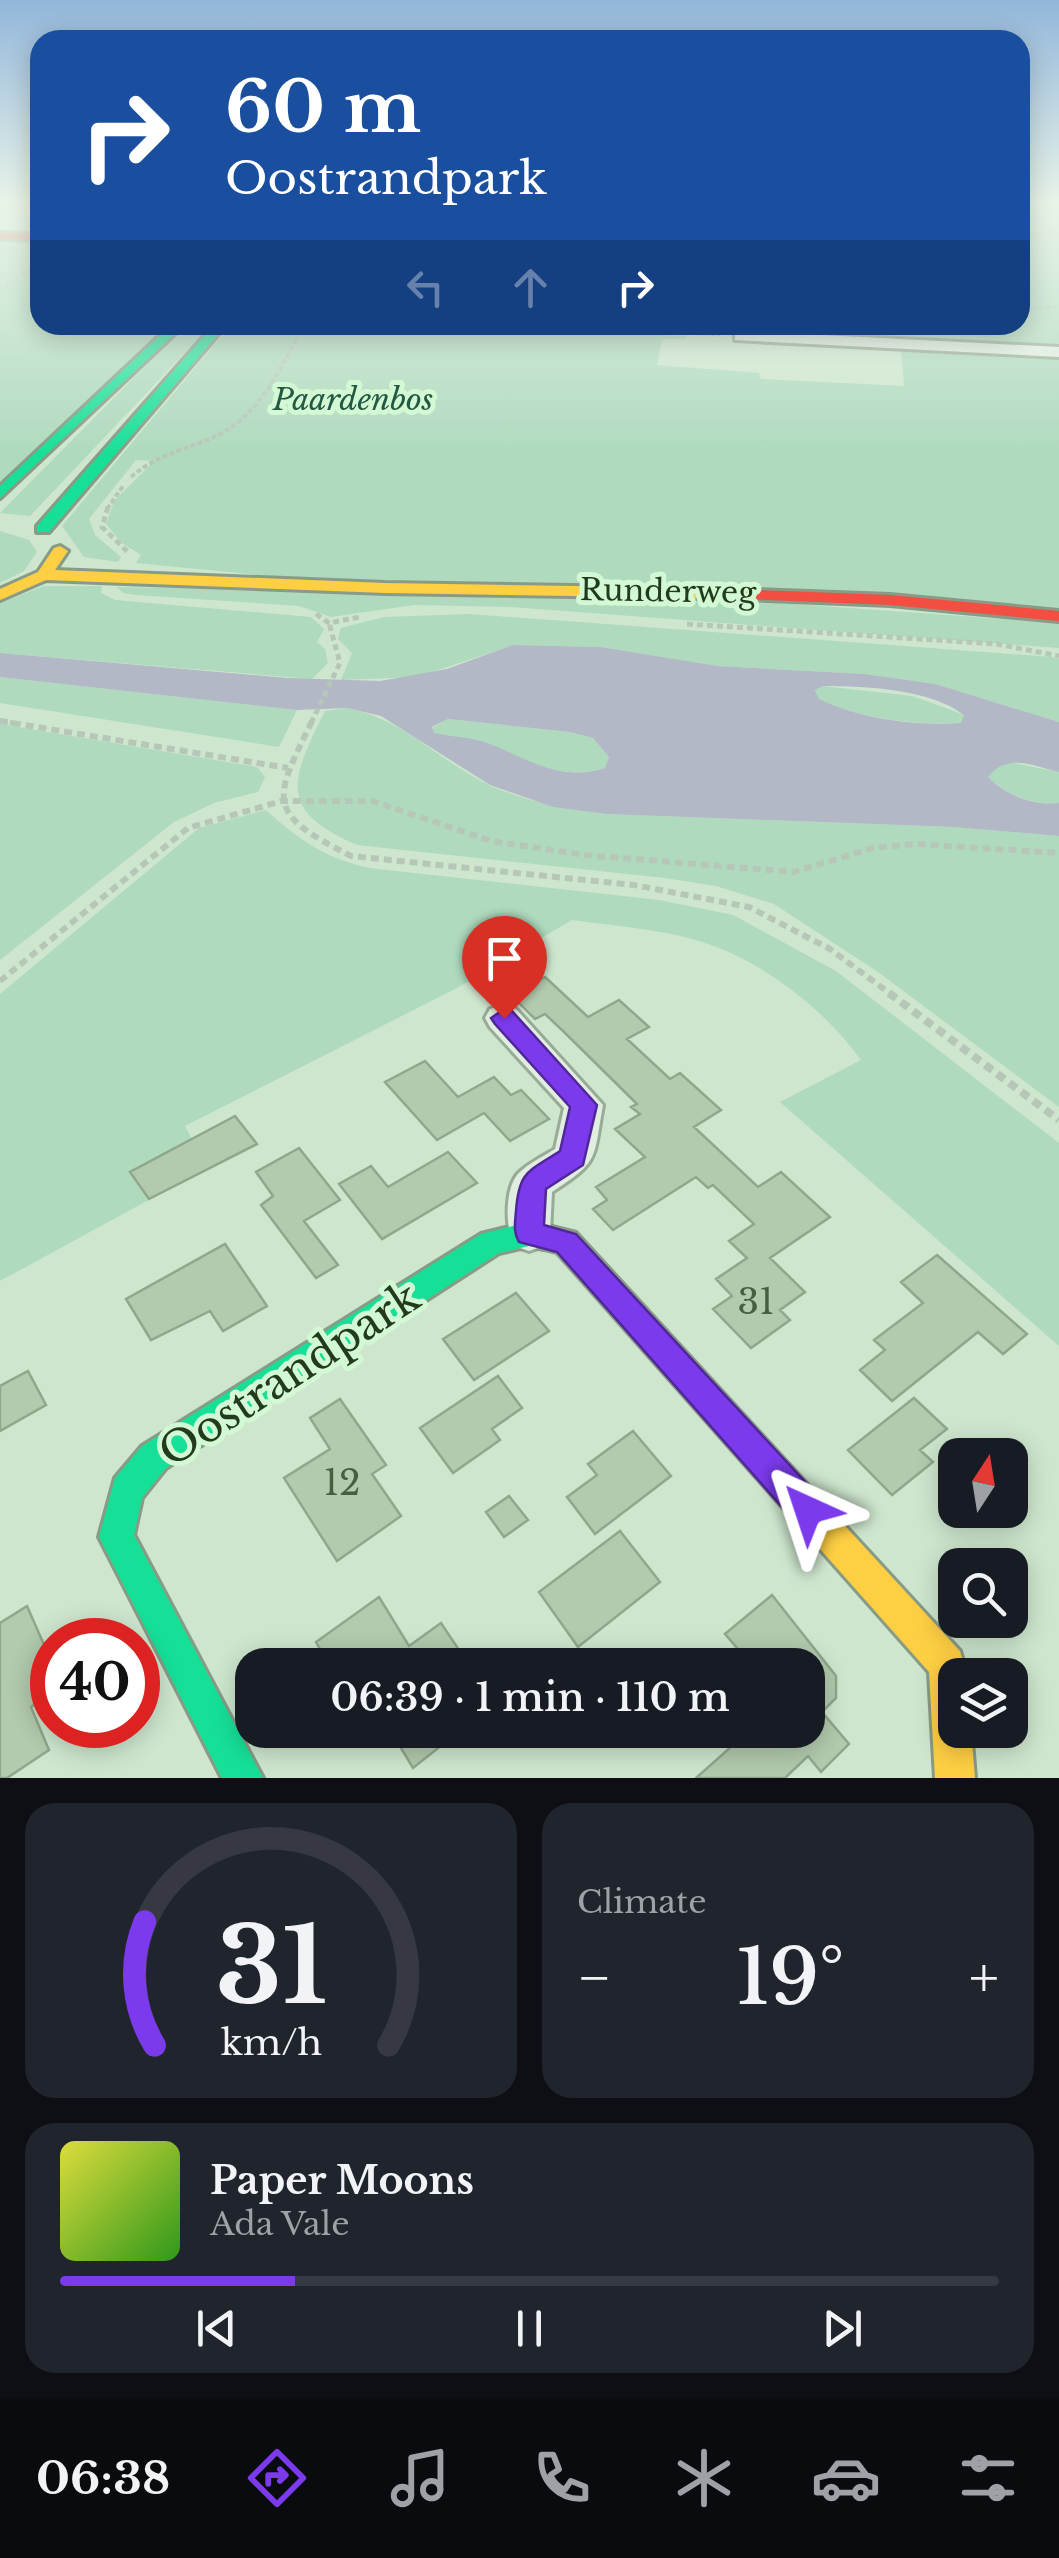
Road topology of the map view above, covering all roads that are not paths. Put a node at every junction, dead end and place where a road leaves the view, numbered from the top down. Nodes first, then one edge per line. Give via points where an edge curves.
1 (167, 335) edge
2 (211, 335) edge
3 (741, 336) road end
4 (1059, 352) edge
5 (0, 494) edge
6 (51, 567) junction
7 (275, 583) junction
8 (0, 595) edge
9 (1059, 616) edge
10 (504, 1018) dead end
11 (529, 1234) junction
12 (243, 1778) edge
13 (955, 1778) edge

1 - 5 street
2 - 6 street via 35,527 56,539
3 - 4 street
6 - 7 street, Runderweg
6 - 7 street, Runderweg via 124,565
6 - 8 street
7 - 9 street, Runderweg via 847,595
10 - 11 street via 584,1105 573,1158 532,1184
11 - 12 street, Oostrandpark via 491,1243 154,1457 127,1490 116,1537
11 - 13 street via 566,1242 947,1664

